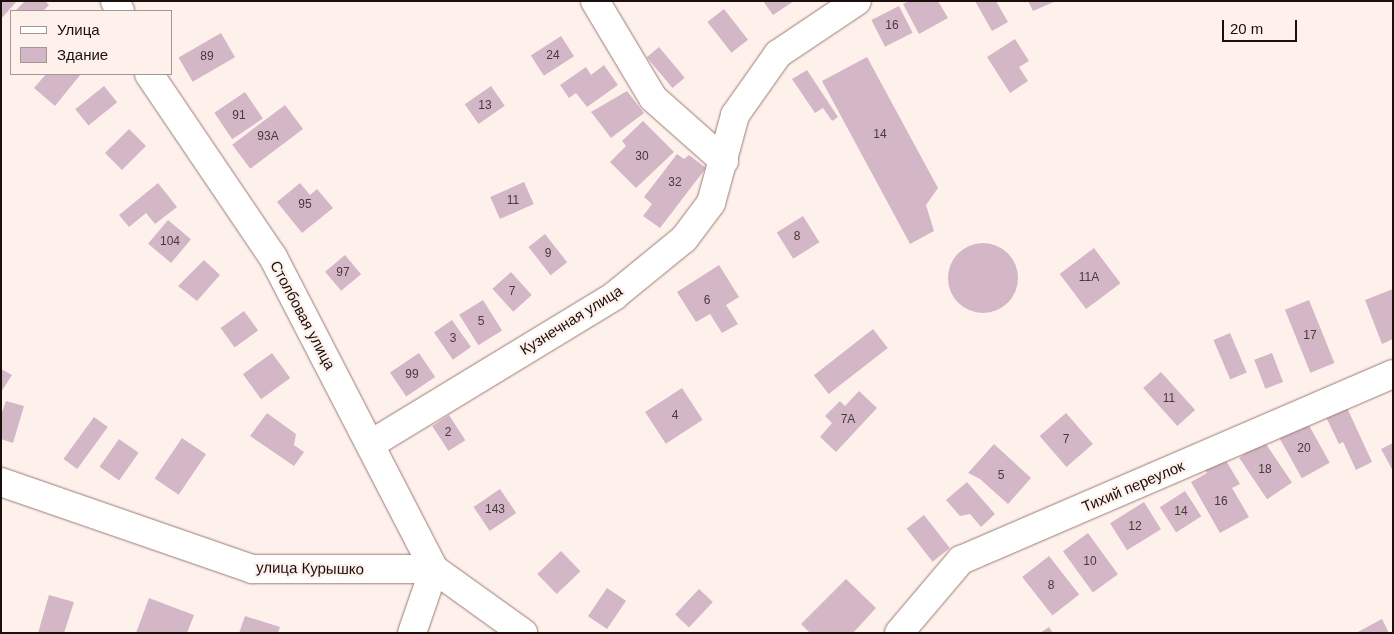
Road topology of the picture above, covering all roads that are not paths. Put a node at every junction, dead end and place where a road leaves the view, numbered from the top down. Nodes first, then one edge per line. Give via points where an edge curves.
1 (595, 1) edge
2 (857, 1) edge
3 (150, 75) edge
4 (724, 161) junction
5 (1393, 374) edge
6 (371, 444) junction
7 (1, 482) edge
8 (434, 569) junction
9 (412, 633) edge
10 (523, 633) edge
11 (899, 633) edge

1 - 4 street via 653,98
2 - 4 street, Кузнечная улица via 778,54 735,115
3 - 6 street, Столбовая улица via 273,256
4 - 6 street, Кузнечная улица via 711,203 684,239 621,290
5 - 11 street, Тихий переулок via 961,560
6 - 8 street, Столбовая улица
7 - 8 street, улица Курышко via 252,569
8 - 9 street
8 - 10 street

